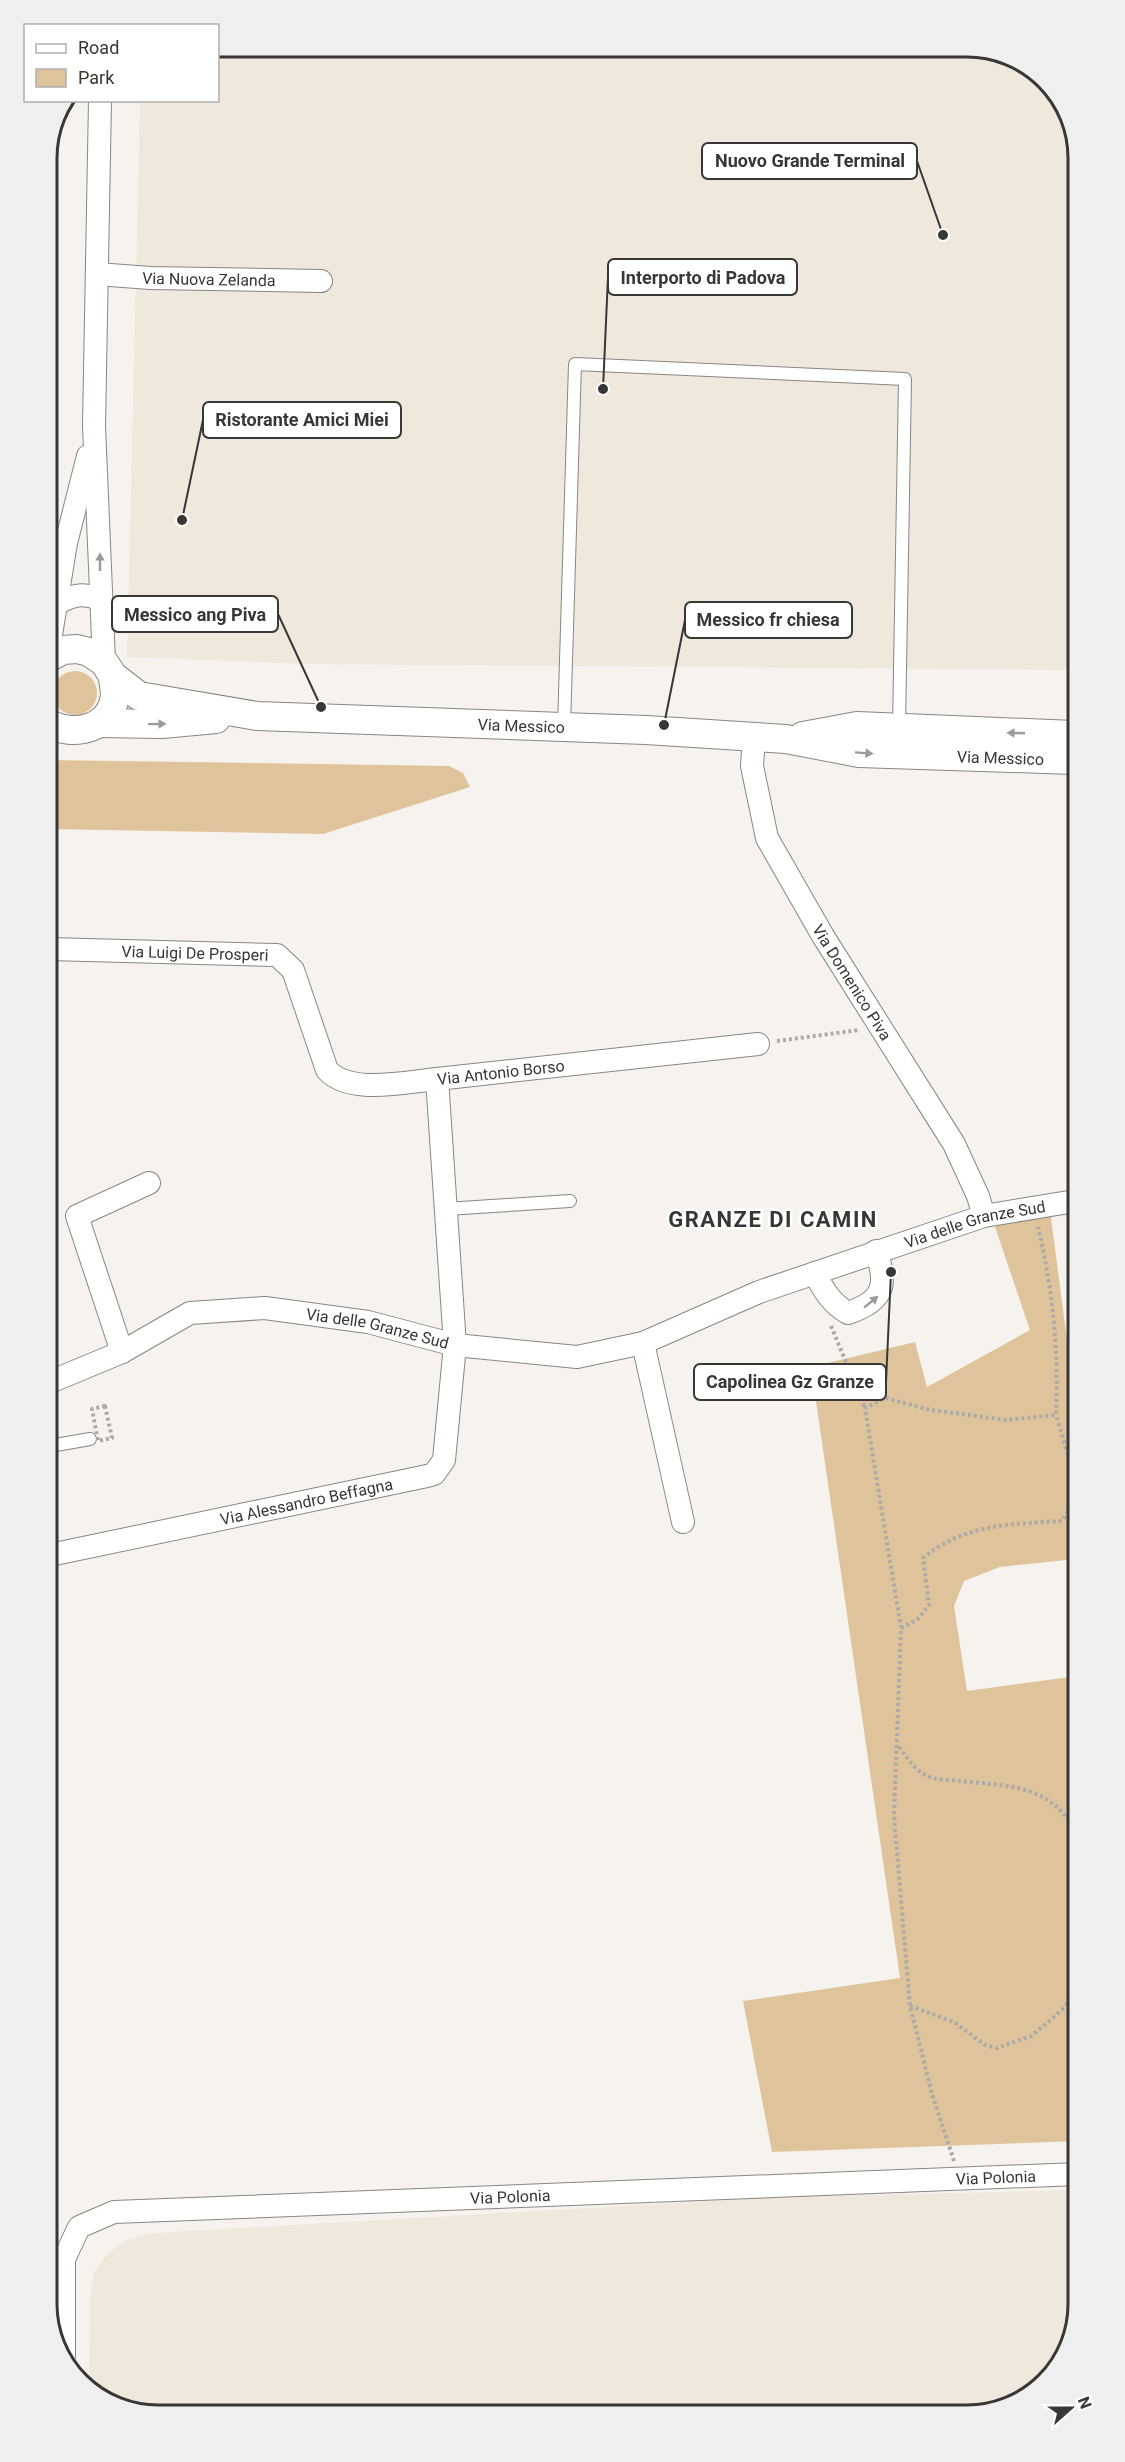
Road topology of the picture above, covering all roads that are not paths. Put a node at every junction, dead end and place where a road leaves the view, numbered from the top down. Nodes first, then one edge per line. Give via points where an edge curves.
1 (100, 102) edge
2 (98, 274) junction
3 (321, 281) dead end
4 (94, 426) junction
5 (57, 596) edge
6 (100, 600) junction
7 (57, 604) edge
8 (57, 653) edge
9 (108, 669) junction
10 (257, 716) junction
11 (99, 723) junction
12 (564, 728) junction
13 (899, 728) junction
14 (57, 729) edge
15 (1068, 735) edge
16 (754, 737) junction
17 (786, 739) junction
18 (1068, 760) edge
19 (57, 949) edge
20 (758, 1044) road end
21 (437, 1079) junction
22 (149, 1183) dead end
23 (570, 1201) dead end
24 (1068, 1202) edge
25 (446, 1209) junction
26 (984, 1216) junction
27 (876, 1251) junction
28 (815, 1273) junction
29 (643, 1343) junction
30 (455, 1345) junction
31 (122, 1352) junction
32 (57, 1379) edge
33 (90, 1439) dead end
34 (57, 1445) edge
35 (684, 1522) dead end
36 (57, 1554) edge
37 (1068, 2174) edge
38 (64, 2341) edge

1 - 2 street
2 - 3 street, Via Nuova Zelanda
2 - 4 street
4 - 5 street
6 -> 4 street
6 - 7 street via 89,594 69,597
6 - 9 street
8 - 9 street, Via Messico via 77,649 89,652
9 - 10 street, Via Messico via 139,696
9 - 11 street via 115,696 111,709
11 -> 10 street, Via Messico via 162,724
10 - 12 street, Via Messico
11 - 14 street, Via Messico via 74,732
12 - 13 lane via 574,364 905,379
12 - 16 street, Via Messico
15 -> 13 street, Via Messico
13 - 17 street, Via Messico via 857,726
16 - 17 street, Via Messico
16 - 26 street, Via Domenico Piva via 752,766 767,838 954,1144
17 -> 18 street, Via Messico via 859,753
19 - 21 street, Via Luigi De Prosperi via 277,955 293,970 327,1070 336,1079 359,1085
20 - 21 street, Via Antonio Borso
21 - 25 street, Via Antonio Borso
22 - 31 street via 77,1216
23 - 25 lane
24 - 26 street, Via delle Granze Sud
25 - 30 street, Via Antonio Borso
26 - 27 street, Via delle Granze Sud
27 - 28 street, Via delle Granze Sud
28 -> 27 street via 839,1308 848,1313 865,1308 878,1297 882,1269
28 - 29 street, Via delle Granze Sud
29 - 30 street, Via delle Granze Sud via 577,1357
29 - 35 street
30 - 31 street, Via delle Granze Sud via 368,1322 265,1308 190,1313
30 - 36 street, Via Alessandro Beffagna via 444,1460 434,1474
31 - 32 street, Via delle Granze Sud
33 - 34 lane
37 - 38 street, Via Polonia via 114,2212 79,2227 64,2259

